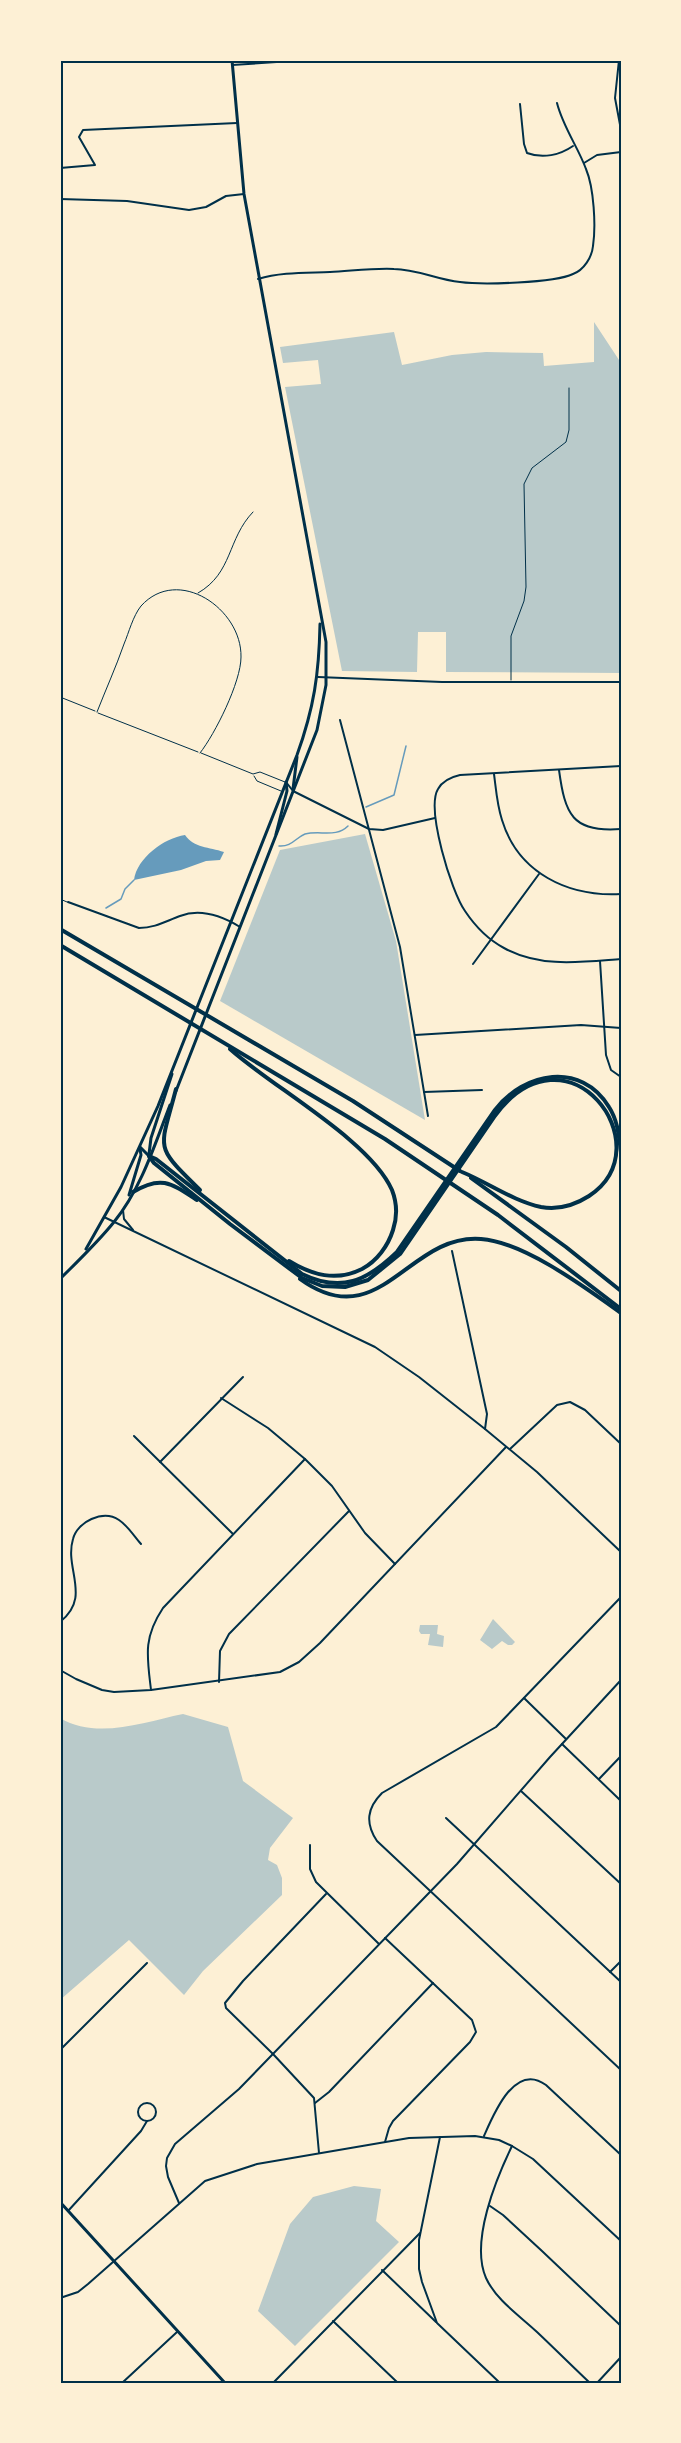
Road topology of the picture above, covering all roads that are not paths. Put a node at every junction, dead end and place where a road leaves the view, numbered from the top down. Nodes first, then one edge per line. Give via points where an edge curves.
1 (307, 60) edge
2 (620, 60) edge
3 (232, 62) edge
4 (556, 103) dead end
5 (520, 104) dead end
6 (237, 123) junction
7 (621, 130) edge
8 (574, 146) junction
9 (621, 152) edge
10 (584, 163) junction
11 (60, 168) edge
12 (244, 194) junction
13 (60, 200) edge
14 (258, 279) junction
15 (569, 388) dead end
16 (253, 512) dead end
17 (197, 593) junction
18 (320, 619) junction
19 (318, 677) junction
20 (326, 678) junction
21 (511, 682) junction
22 (621, 682) edge
23 (60, 697) edge
24 (97, 712) junction
25 (340, 720) dead end
26 (200, 753) junction
27 (297, 755) junction
28 (621, 766) edge
29 (559, 770) junction
30 (253, 774) junction
31 (494, 774) junction
32 (286, 782) junction
33 (285, 791) junction
34 (293, 791) junction
35 (435, 818) junction
36 (369, 829) junction
37 (621, 829) edge
38 (275, 841) junction
39 (539, 874) junction
40 (621, 894) edge
41 (60, 899) edge
42 (68, 902) joint
43 (231, 922) junction
44 (240, 927) junction
45 (60, 929) edge
46 (491, 939) junction
47 (60, 945) edge
48 (621, 959) edge
49 (600, 961) junction
50 (473, 964) dead end
51 (604, 1027) junction
52 (621, 1028) edge
53 (415, 1035) junction
54 (223, 1043) junction
55 (176, 1061) junction
56 (621, 1077) edge
57 (176, 1089) junction
58 (482, 1090) dead end
59 (424, 1092) junction
60 (428, 1116) dead end
61 (140, 1146) junction
62 (621, 1152) edge
63 (149, 1156) junction
64 (463, 1160) junction
65 (462, 1172) junction
66 (446, 1187) junction
67 (133, 1192) junction
68 (126, 1202) junction
69 (213, 1204) junction
70 (123, 1210) junction
71 (213, 1210) junction
72 (104, 1217) junction
73 (114, 1222) junction
74 (135, 1232) junction
75 (270, 1250) junction
76 (452, 1251) dead end
77 (84, 1253) junction
78 (291, 1271) junction
79 (60, 1279) edge
80 (621, 1291) edge
81 (621, 1311) edge
82 (243, 1377) dead end
83 (221, 1398) junction
84 (485, 1429) junction
85 (134, 1436) dead end
86 (621, 1444) edge
87 (506, 1447) junction
88 (510, 1449) junction
89 (305, 1459) junction
90 (160, 1462) junction
91 (350, 1511) junction
92 (233, 1534) junction
93 (141, 1544) dead end
94 (621, 1552) edge
95 (395, 1564) junction
96 (621, 1597) edge
97 (60, 1622) edge
98 (60, 1670) edge
99 (621, 1680) edge
100 (219, 1682) junction
101 (151, 1690) junction
102 (524, 1698) junction
103 (566, 1739) junction
104 (562, 1744) junction
105 (621, 1756) edge
106 (599, 1779) junction
107 (521, 1791) junction
108 (621, 1801) edge
109 (446, 1818) dead end
110 (310, 1845) dead end
111 (475, 1845) junction
112 (621, 1884) edge
113 (431, 1891) junction
114 (326, 1894) junction
115 (385, 1938) junction
116 (379, 1944) junction
117 (621, 1961) edge
118 (147, 1963) dead end
119 (610, 1972) junction
120 (621, 1982) edge
121 (433, 1983) junction
122 (60, 2050) edge
123 (273, 2054) junction
124 (621, 2070) edge
125 (315, 2103) junction
126 (147, 2121) junction
127 (440, 2137) junction
128 (484, 2137) junction
129 (385, 2142) junction
130 (512, 2146) junction
131 (319, 2153) junction
132 (621, 2155) edge
133 (60, 2202) edge
134 (179, 2203) junction
135 (489, 2206) junction
136 (68, 2211) junction
137 (421, 2232) junction
138 (621, 2241) edge
139 (114, 2261) junction
140 (382, 2270) junction
141 (60, 2298) edge
142 (333, 2321) junction
143 (437, 2323) junction
144 (621, 2326) edge
145 (178, 2331) junction
146 (621, 2357) edge
147 (122, 2383) edge
148 (225, 2383) edge
149 (273, 2383) edge
150 (398, 2383) edge
151 (500, 2383) edge
152 (590, 2383) edge
153 (598, 2383) edge

1 - 3 street
2 - 7 street via 615,98
3 - 6 main road
4 - 8 street
5 - 8 street via 527,153 548,156
6 - 11 street via 83,130 79,137 95,165
6 - 12 main road
8 - 10 street
9 - 10 street via 597,155
10 - 14 street via 591,187 593,247 585,266 573,274 471,283 393,268
12 - 13 street via 226,196 206,207 189,210 127,201
12 - 14 main road
14 - 18 main road
15 - 21 lane via 566,442 528,472 524,484 526,587 511,636
16 - 17 lane via 241,527 219,577
17 - 24 lane via 160,593 142,605
17 - 26 lane via 219,606 230,619 238,634 242,657 216,731
18 - 19 main road
18 - 20 main road via 327,653
19 - 20 street
19 - 27 main road
20 - 21 street
20 - 34 main road via 317,730
21 - 22 street
23 - 24 lane
24 - 26 lane
25 - 36 street
26 - 30 lane
27 - 32 main road
27 - 34 main road
28 - 29 street
29 - 31 street
29 - 37 street via 565,805 575,821 598,830
30 - 32 lane via 260,772
30 - 33 lane via 257,781
31 - 35 street via 447,779 437,790
31 - 39 street via 507,834
32 - 33 main road
32 - 34 street
33 - 34 street
33 - 38 main road
33 - 43 main road
34 - 36 street
34 - 38 main road
35 - 36 street via 383,830
35 - 46 street via 452,887 467,914
36 - 53 street via 400,947
38 - 44 main road
39 - 40 street via 577,892
39 - 46 street
41 - 42 lane
42 - 43 street via 139,928 197,912
43 - 44 street
43 - 55 main road
44 - 57 main road
45 - 65 highway via 353,1101
46 - 49 street via 534,960
46 - 50 street
47 - 54 highway
48 - 49 street
49 - 51 street
51 - 52 street
51 - 53 street
51 - 56 street via 608,1064
53 - 59 street
54 - 75 highway via 371,1160 395,1203 395,1223 383,1252 372,1263 350,1274 310,1273
54 - 81 highway via 446,1179 574,1271
55 - 61 main road
55 - 63 main road
57 - 63 main road
57 - 69 highway via 163,1133 165,1152
58 - 59 street
59 - 60 street
61 - 63 main road
61 - 68 main road via 141,1155
61 - 72 main road
62 - 64 highway via 615,1117 605,1102 587,1086 555,1077 534,1079 511,1092
63 - 67 main road
63 - 69 highway
63 - 71 highway
64 - 65 highway via 506,1102 520,1089 540,1082 556,1080 591,1092 610,1116 615,1134 615,1155 609,1174 592,1194 572,1205 550,1208 525,1202
64 - 66 highway
65 - 80 highway
66 - 75 highway via 397,1252 362,1279 335,1284 312,1279
66 - 78 highway via 406,1247 368,1280 332,1287 313,1283
67 - 68 main road
67 - 71 highway via 149,1183 167,1183
68 - 70 main road
69 - 75 highway
70 - 73 main road
70 - 74 street via 127,1225
71 - 78 highway
72 - 73 street
72 - 77 main road
73 - 74 street
73 - 77 main road
74 - 84 street via 375,1347
76 - 84 street via 487,1414
77 - 79 main road
78 - 81 highway via 320,1291 354,1296 381,1287 446,1244 483,1239 498,1241 538,1259
82 - 83 street
83 - 89 street via 278,1435
83 - 90 street
84 - 87 street
85 - 90 street
86 - 88 street via 585,1410 570,1402 557,1405
87 - 88 street
87 - 95 street
88 - 94 street
89 - 91 street
89 - 92 street
90 - 92 street
91 - 95 street
91 - 100 street via 229,1634 220,1652
92 - 101 street via 174,1594 155,1620 146,1652
93 - 97 street via 114,1517 97,1517 79,1528 71,1550 75,1600 72,1610
95 - 100 street via 299,1662 280,1672
96 - 102 street
98 - 101 street via 102,1690
99 - 103 street
100 - 101 street
102 - 103 street
102 - 113 street via 487,1734 382,1792 375,1800 369,1815 372,1832
103 - 104 street
104 - 106 street
104 - 107 street
105 - 106 street
106 - 108 street
107 - 111 street
107 - 112 street
109 - 111 street
110 - 114 street via 310,1869
111 - 113 street
111 - 119 street
113 - 115 street
113 - 124 street
114 - 116 street
114 - 123 street via 225,2003
115 - 116 street
115 - 121 street
116 - 123 street
117 - 119 street
118 - 122 street
119 - 120 street
121 - 125 street
121 - 129 street via 472,2020 476,2032 393,2121
123 - 125 street
123 - 134 street via 172,2148 166,2166
125 - 131 street
126 - 126 street via 156,2112 147,2104 139,2108 138,2114
126 - 136 street
127 - 128 street
127 - 129 street
127 - 137 street
128 - 130 street
128 - 132 street via 508,2093 531,2077 546,2085
129 - 131 street
130 - 135 street
130 - 138 street via 533,2159
131 - 134 street via 220,2175 196,2187
133 - 136 main road
134 - 139 street
135 - 144 street
135 - 152 street via 482,2241 485,2277 502,2300
136 - 139 main road
137 - 140 street
137 - 143 street via 419,2269
139 - 141 street via 78,2292
139 - 145 main road
140 - 142 street
140 - 143 street
142 - 149 street
142 - 150 street
143 - 151 street
145 - 147 street
145 - 148 main road
146 - 153 street

